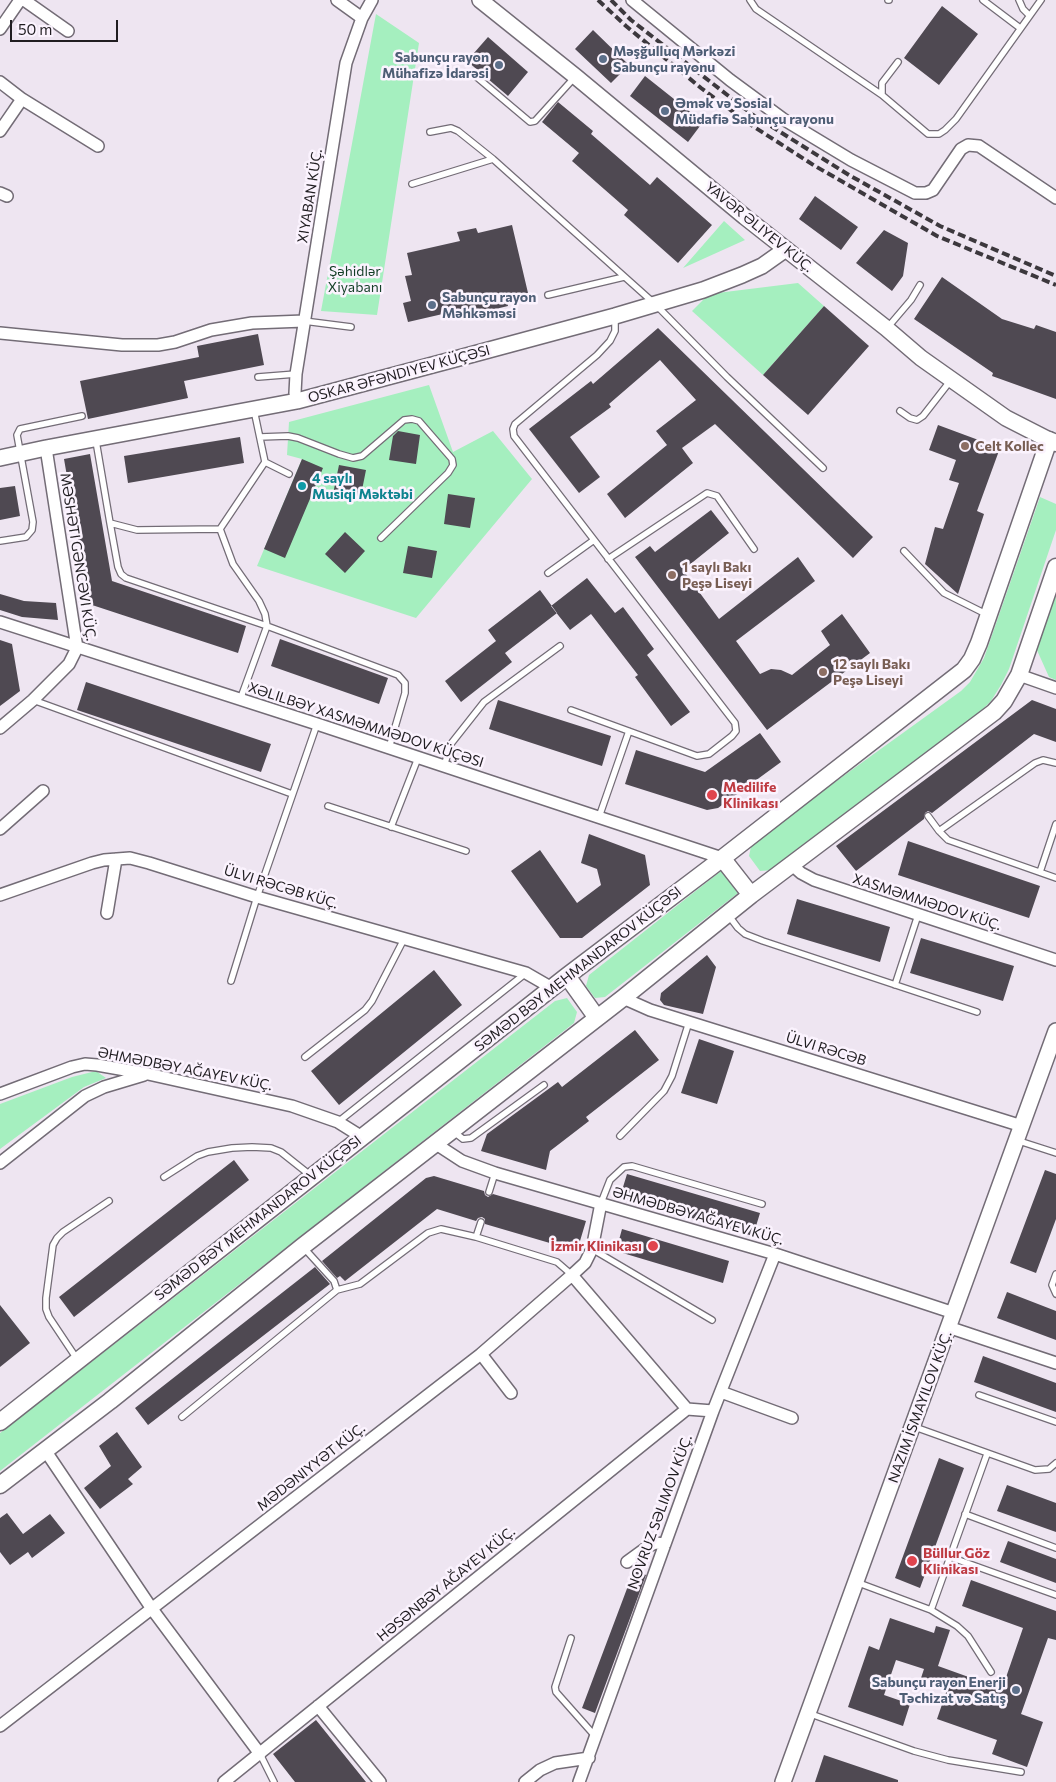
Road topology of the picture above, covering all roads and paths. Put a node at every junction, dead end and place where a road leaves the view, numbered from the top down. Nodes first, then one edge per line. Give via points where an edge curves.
1 (20, 0) edge
2 (24, 0) edge
3 (336, 0) edge
4 (372, 0) edge
5 (480, 0) edge
6 (632, 0) edge
7 (750, 0) edge
8 (983, 0) edge
9 (1019, 0) edge
10 (1041, 0) edge
11 (1029, 15) junction
12 (362, 18) junction
13 (1020, 28) junction
14 (0, 29) edge
15 (68, 31) dead end
16 (898, 62) dead end
17 (472, 74) dead end
18 (576, 76) junction
19 (0, 82) edge
20 (882, 95) junction
21 (22, 99) junction
22 (0, 131) edge
23 (430, 132) dead end
24 (98, 146) dead end
25 (493, 160) junction
26 (412, 184) dead end
27 (1056, 198) edge
28 (786, 250) junction
29 (624, 276) junction
30 (920, 285) dead end
31 (548, 295) dead end
32 (655, 304) junction
33 (615, 316) junction
34 (304, 321) junction
35 (351, 327) dead end
36 (886, 328) junction
37 (0, 333) edge
38 (296, 374) junction
39 (258, 376) dead end
40 (951, 380) junction
41 (296, 401) junction
42 (254, 410) junction
43 (900, 411) dead end
44 (82, 416) dead end
45 (260, 437) junction
46 (96, 439) junction
47 (1053, 439) edge
48 (46, 448) junction
49 (20, 454) junction
50 (0, 458) edge
51 (265, 462) junction
52 (823, 468) dead end
53 (289, 474) dead end
54 (110, 523) junction
55 (220, 529) junction
56 (381, 538) dead end
57 (594, 540) junction
58 (0, 541) edge
59 (754, 549) dead end
60 (904, 551) dead end
61 (608, 559) junction
62 (1056, 567) edge
63 (548, 573) dead end
64 (988, 615) junction
65 (0, 622) edge
66 (267, 626) junction
67 (560, 646) dead end
68 (77, 648) junction
69 (1019, 675) junction
70 (1056, 688) edge
71 (33, 700) junction
72 (240, 700) junction
73 (571, 710) dead end
74 (317, 724) junction
75 (0, 728) edge
76 (629, 731) junction
77 (389, 748) junction
78 (418, 758) junction
79 (1056, 763) edge
80 (444, 767) junction
81 (43, 791) dead end
82 (292, 794) junction
83 (328, 806) dead end
84 (928, 816) dead end
85 (599, 817) junction
86 (1056, 824) edge
87 (391, 827) junction
88 (0, 830) edge
89 (939, 831) junction
90 (466, 851) dead end
91 (722, 858) junction
92 (116, 859) junction
93 (792, 864) junction
94 (1040, 872) junction
95 (1056, 878) edge
96 (0, 895) edge
97 (751, 895) junction
98 (257, 897) junction
99 (107, 914) dead end
100 (727, 914) junction
101 (918, 915) junction
102 (404, 939) junction
103 (1056, 960) edge
104 (526, 973) junction
105 (567, 976) junction
106 (230, 981) dead end
107 (895, 985) junction
108 (552, 988) junction
109 (623, 998) junction
110 (977, 1012) dead end
111 (597, 1018) junction
112 (689, 1022) junction
113 (1056, 1031) edge
114 (305, 1057) dead end
115 (148, 1074) junction
116 (544, 1085) dead end
117 (0, 1094) edge
118 (338, 1122) junction
119 (453, 1131) junction
120 (1019, 1133) junction
121 (620, 1136) dead end
122 (362, 1137) junction
123 (436, 1144) junction
124 (1056, 1153) edge
125 (0, 1162) edge
126 (495, 1173) junction
127 (164, 1176) dead end
128 (312, 1176) junction
129 (489, 1192) dead end
130 (108, 1200) dead end
131 (601, 1203) junction
132 (762, 1204) dead end
133 (481, 1222) dead end
134 (476, 1237) junction
135 (303, 1246) junction
136 (592, 1249) junction
137 (775, 1254) junction
138 (1056, 1274) edge
139 (572, 1276) junction
140 (337, 1290) junction
141 (1056, 1294) edge
142 (954, 1313) junction
143 (712, 1320) dead end
144 (948, 1327) junction
145 (481, 1354) junction
146 (78, 1361) junction
147 (1056, 1363) edge
148 (720, 1392) junction
149 (511, 1393) dead end
150 (979, 1395) dead end
151 (687, 1409) junction
152 (713, 1411) junction
153 (182, 1417) dead end
154 (792, 1418) dead end
155 (0, 1422) edge
156 (1056, 1422) edge
157 (912, 1426) junction
158 (45, 1450) junction
159 (987, 1454) junction
160 (1056, 1463) edge
161 (0, 1485) edge
162 (965, 1514) junction
163 (664, 1544) junction
164 (1056, 1548) edge
165 (950, 1557) junction
166 (627, 1562) dead end
167 (856, 1582) junction
168 (1056, 1595) edge
169 (152, 1609) junction
170 (931, 1610) junction
171 (571, 1638) dead end
172 (991, 1672) dead end
173 (318, 1706) junction
174 (808, 1713) junction
175 (0, 1726) edge
176 (596, 1737) junction
177 (260, 1754) junction
178 (589, 1758) junction
179 (1021, 1772) dead end
180 (224, 1782) edge
181 (274, 1782) edge
182 (380, 1782) edge
183 (525, 1782) edge
184 (579, 1782) edge
185 (783, 1782) edge

1 - 14 street
2 - 15 street
3 - 12 street
4 - 12 street, XIYABAN KÜÇ.
5 - 18 street, YAVƏR ƏLIYEV KÜÇ.
6 - 27 street via 783,119 851,160 915,193 933,190 961,149 968,145 979,146
7 - 20 lane via 756,9
8 - 13 lane
9 - 11 lane
10 - 11 lane
11 - 13 lane
12 - 34 street, XIYABAN KÜÇ. via 346,63
13 - 20 lane via 956,119 939,134 928,134
16 - 20 lane via 882,83
17 - 18 lane via 530,122 535,121
18 - 28 street, YAVƏR ƏLIYEV KÜÇ.
19 - 21 street
21 - 22 street
21 - 24 street
23 - 25 lane via 451,128 458,131
25 - 26 lane
25 - 29 lane
28 - 32 street, OSKAR ƏFƏNDIYEV KÜÇƏSI via 742,275
28 - 36 street, YAVƏR ƏLIYEV KÜÇ.
29 - 31 lane
29 - 32 lane
30 - 36 lane
32 - 33 street, OSKAR ƏFƏNDIYEV KÜÇƏSI
32 - 52 lane
33 - 41 street, OSKAR ƏFƏNDIYEV KÜÇƏSI
33 - 57 lane via 615,331 610,342 513,429 514,436
34 - 35 lane
34 - 37 street via 252,323 211,330 158,345 122,345
34 - 38 street, XIYABAN KÜÇ.
36 - 40 street, YAVƏR ƏLIYEV KÜÇ.
38 - 39 lane
38 - 41 street, XIYABAN KÜÇ.
40 - 43 lane via 917,420
40 - 47 street, YAVƏR ƏLIYEV KÜÇ. via 1006,418
41 - 42 street, OSKAR ƏFƏNDIYEV KÜÇƏSI
42 - 45 lane
42 - 46 street, OSKAR ƏFƏNDIYEV KÜÇƏSI
44 - 49 lane via 20,429 16,435
45 - 51 lane
45 - 56 lane via 298,438 353,458 362,456 404,420 419,422 452,459 453,465
46 - 48 street, OSKAR ƏFƏNDIYEV KÜÇƏSI
46 - 54 lane
47 - 64 main road, SƏMƏD BƏY MEHMANDAROV KÜÇƏSI
48 - 49 street, OSKAR ƏFƏNDIYEV KÜÇƏSI
48 - 68 street, MƏSHƏTI GƏNCƏVI KÜÇ.
49 - 50 street, OSKAR ƏFƏNDIYEV KÜÇƏSI
49 - 58 lane via 34,522 26,537
51 - 53 lane
51 - 55 lane
54 - 55 lane via 137,530
54 - 66 lane via 120,574 126,578
55 - 66 lane via 233,564 259,601
57 - 61 lane
57 - 63 lane
59 - 61 lane via 717,496 707,492
60 - 64 lane via 944,593
61 - 76 lane via 735,723 736,731 703,756
62 - 69 main road
64 - 91 main road, SƏMƏD BƏY MEHMANDAROV KÜÇƏSI via 979,643 964,670
65 - 68 street, XƏLILBƏY XASMƏMMƏDOV KÜÇƏSI
66 - 72 lane
66 - 77 lane via 398,675 405,683 404,693
67 - 80 lane via 484,702 450,745
68 - 71 street, MƏSHƏTI GƏNCƏVI KÜÇ. via 69,664
68 - 72 street, XƏLILBƏY XASMƏMMƏDOV KÜÇƏSI
69 - 70 street
69 - 93 main road via 994,712 904,785
71 - 75 street, MƏSHƏTI GƏNCƏVI KÜÇ.
71 - 82 lane
72 - 74 street, XƏLILBƏY XASMƏMMƏDOV KÜÇƏSI
73 - 76 lane
74 - 77 street, XƏLILBƏY XASMƏMMƏDOV KÜÇƏSI
74 - 82 lane
76 - 85 lane
77 - 78 street, XƏLILBƏY XASMƏMMƏDOV KÜÇƏSI
78 - 80 street, XƏLILBƏY XASMƏMMƏDOV KÜÇƏSI
78 - 87 lane
79 - 89 lane via 1043,760 1035,764
80 - 85 street, XƏLILBƏY XASMƏMMƏDOV KÜÇƏSI
81 - 88 street
82 - 98 lane
83 - 87 lane
84 - 89 lane
85 - 91 street, XƏLILBƏY XASMƏMMƏDOV KÜÇƏSI
86 - 94 lane
87 - 90 lane
89 - 94 lane via 948,840
91 - 97 main road
91 - 105 main road, SƏMƏD BƏY MEHMANDAROV KÜÇƏSI
92 - 96 street, ÜLVI RƏCƏB KÜÇ. via 92,863
92 - 98 street, ÜLVI RƏCƏB KÜÇ. via 130,858 149,863
92 - 99 street
93 - 97 main road
93 - 101 street, XASMƏMMƏDOV KÜÇ. via 814,880
94 - 95 lane
97 - 100 main road
98 - 102 street, ÜLVI RƏCƏB KÜÇ.
98 - 106 lane
100 - 107 lane via 745,934
100 - 109 main road
101 - 103 street, XASMƏMMƏDOV KÜÇ.
101 - 107 lane
102 - 104 street, ÜLVI RƏCƏB KÜÇ.
102 - 114 lane via 365,1010
104 - 108 street, ÜLVI RƏCƏB KÜÇ.
104 - 118 lane
105 - 108 main road, SƏMƏD BƏY MEHMANDAROV KÜÇƏSI
105 - 111 main road
107 - 110 lane
108 - 122 main road, SƏMƏD BƏY MEHMANDAROV KÜÇƏSI
109 - 111 main road
109 - 112 street, ÜLVI RƏCƏB
111 - 119 main road
112 - 120 street, ÜLVI RƏCƏB
112 - 121 lane via 664,1091
113 - 120 street
115 - 117 street, ƏHMƏDBƏY AĞAYEV KÜÇ. via 85,1064
115 - 118 street, ƏHMƏDBƏY AĞAYEV KÜÇ. via 292,1106
115 - 125 street via 85,1096
116 - 119 lane via 471,1138 463,1138
118 - 122 street, ƏHMƏDBƏY AĞAYEV KÜÇ.
119 - 123 main road
120 - 124 lane
120 - 142 street
122 - 128 main road, SƏMƏD BƏY MEHMANDAROV KÜÇƏSI
123 - 126 street, ƏHMƏDBƏY AĞAYEV KÜÇ. via 462,1161
123 - 135 main road
126 - 129 lane
126 - 131 street, ƏHMƏDBƏY AĞAYEV KÜÇ.
127 - 128 lane via 208,1152 252,1147 281,1152
128 - 146 main road, SƏMƏD BƏY MEHMANDAROV KÜÇƏSI
130 - 146 lane via 63,1232 53,1245 46,1309
131 - 132 lane via 610,1180 624,1167 632,1166
131 - 136 street, MƏDƏNIYYƏT KÜÇ.
131 - 137 street, ƏHMƏDBƏY AĞAYEV KÜÇ.
133 - 134 lane
134 - 139 lane via 557,1262
134 - 140 lane via 441,1229 428,1233 360,1284
135 - 140 lane via 334,1281
135 - 158 main road
136 - 139 street, MƏDƏNIYYƏT KÜÇ. via 585,1263
136 - 143 lane
137 - 142 street, ƏHMƏDBƏY AĞAYEV KÜÇ.
137 - 148 street, NOVRUZ SƏLIMOV KÜÇ.
138 - 141 lane via 1052,1285
139 - 145 street, MƏDƏNIYYƏT KÜÇ.
139 - 151 street
140 - 153 lane
142 - 144 street
144 - 147 street
144 - 157 street
145 - 149 street
145 - 169 street, MƏDƏNIYYƏT KÜÇ.
146 - 155 main road, SƏMƏD BƏY MEHMANDAROV KÜÇƏSI
148 - 152 street, NOVRUZ SƏLIMOV KÜÇ.
148 - 154 street
150 - 156 lane
151 - 152 street
151 - 173 street, HƏSƏNBƏY AĞAYEV KÜÇ.
152 - 163 street, NOVRUZ SƏLIMOV KÜÇ.
157 - 159 lane
157 - 167 street
158 - 161 main road
158 - 169 street
159 - 160 lane via 1035,1470 1049,1469
159 - 162 lane
162 - 164 lane
162 - 165 lane
163 - 166 street via 655,1543
163 - 176 street, NOVRUZ SƏLIMOV KÜÇ.
165 - 168 lane
165 - 170 lane
167 - 170 lane
167 - 174 street
169 - 175 street, MƏDƏNIYYƏT KÜÇ.
169 - 177 street
170 - 172 lane via 968,1636
171 - 176 lane via 556,1692
173 - 177 street, HƏSƏNBƏY AĞAYEV KÜÇ.
173 - 182 street
174 - 179 lane via 914,1751
174 - 185 street
176 - 178 street, NOVRUZ SƏLIMOV KÜÇ.
177 - 180 street, HƏSƏNBƏY AĞAYEV KÜÇ.
177 - 181 lane
178 - 183 street via 555,1763
178 - 184 street, NOVRUZ SƏLIMOV KÜÇ.

